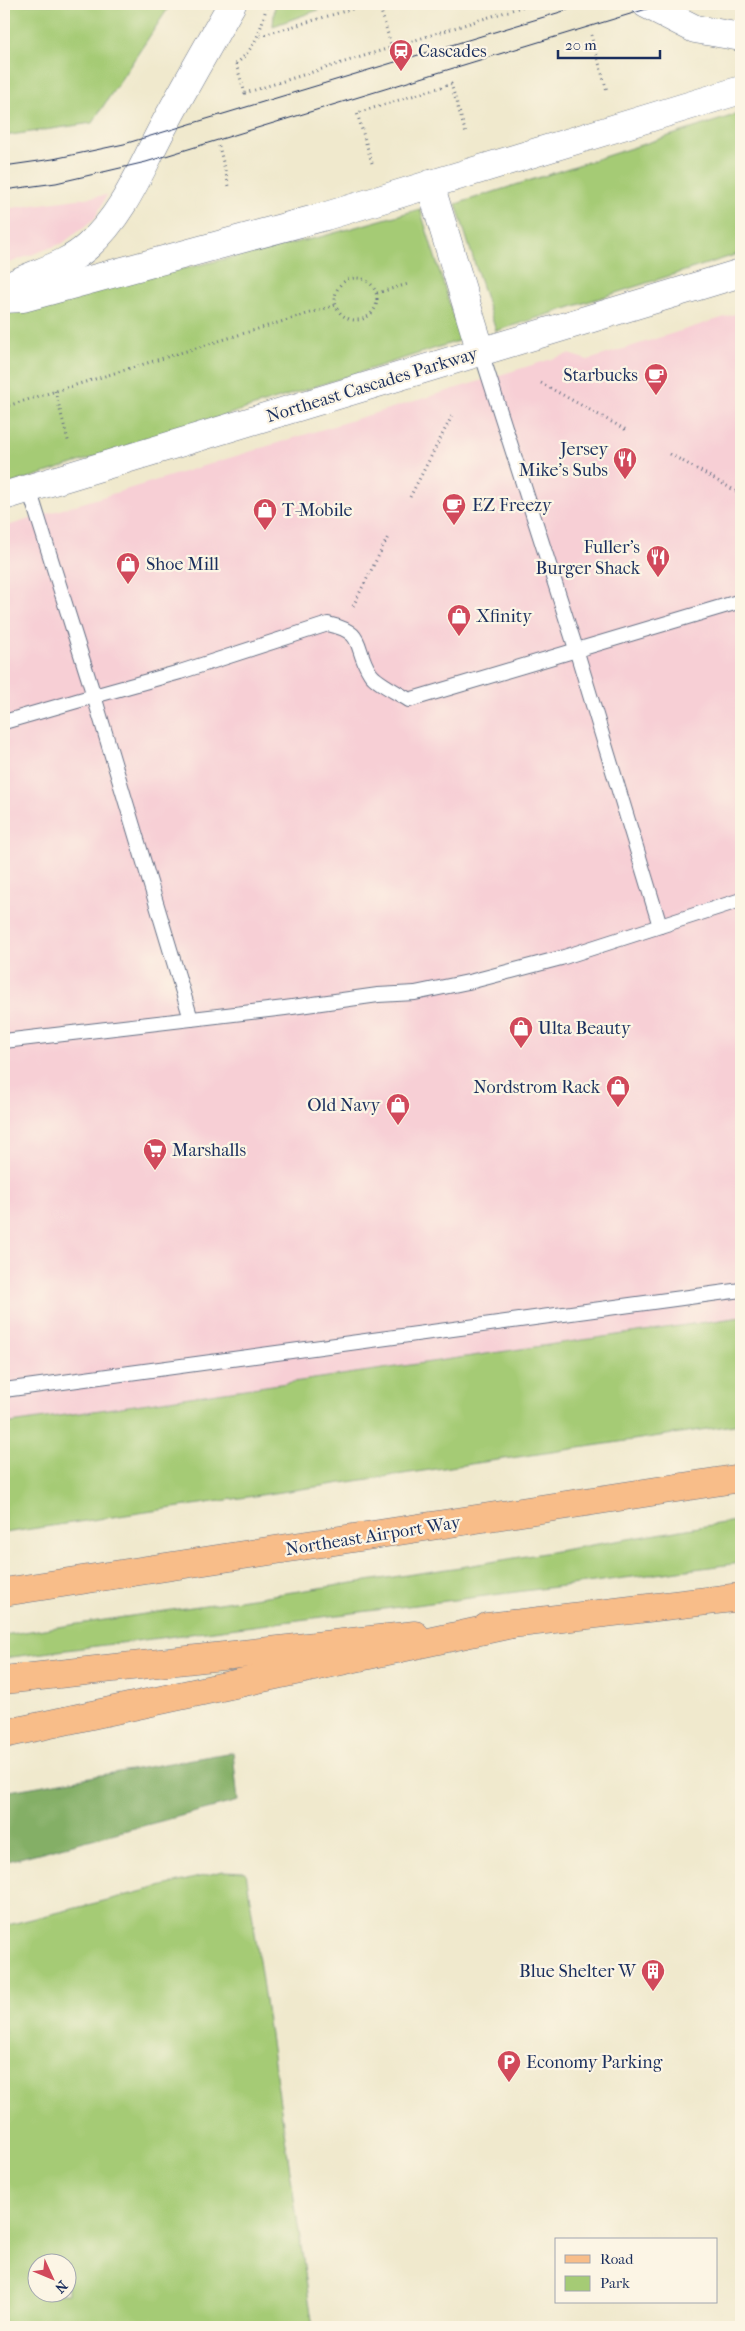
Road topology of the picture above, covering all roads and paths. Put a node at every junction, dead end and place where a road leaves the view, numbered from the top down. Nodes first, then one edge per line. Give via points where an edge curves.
1 (232, 4) edge
2 (369, 4) edge
3 (379, 4) edge
4 (531, 4) edge
5 (646, 4) edge
6 (591, 34) dead end
7 (260, 36) dead end
8 (741, 37) edge
9 (392, 48) junction
10 (236, 64) dead end
11 (741, 90) edge
12 (607, 91) dead end
13 (466, 134) dead end
14 (219, 146) dead end
15 (372, 163) dead end
16 (430, 184) junction
17 (229, 186) dead end
18 (741, 273) edge
19 (408, 284) dead end
20 (4, 289) edge
21 (377, 293) junction
22 (4, 299) edge
23 (336, 306) junction
24 (481, 352) junction
25 (541, 383) dead end
26 (55, 391) junction
27 (4, 407) edge
28 (452, 414) dead end
29 (628, 431) dead end
30 (72, 451) dead end
31 (670, 454) dead end
32 (16, 493) edge
33 (741, 494) edge
34 (410, 497) dead end
35 (388, 537) dead end
36 (741, 601) edge
37 (342, 627) junction
38 (576, 649) junction
39 (94, 696) junction
40 (4, 722) edge
41 (741, 900) edge
42 (660, 926) junction
43 (191, 1019) junction
44 (4, 1041) edge
45 (741, 1290) edge
46 (4, 1390) edge
47 (741, 1478) edge
48 (4, 1592) edge
49 (741, 1597) edge
50 (512, 1624) junction
51 (4, 1680) edge
52 (4, 1734) edge

1 - 20 street via 106,228 88,247 58,266 18,280
2 - 7 path
3 - 9 path
4 - 9 path
5 - 8 street via 696,30
6 - 12 path
9 - 10 path via 245,93
11 - 16 street
13 - 15 path via 451,84 376,107 357,113
14 - 17 path
16 - 22 street via 48,292
16 - 24 street
18 - 24 street, Northeast Cascades Parkway
19 - 21 path
21 - 23 path via 377,305 370,316 358,321 344,317
21 - 23 path via 365,280 357,278 343,282 336,294
23 - 26 path
24 - 32 street, Northeast Cascades Parkway
24 - 38 lane
25 - 29 path
26 - 27 path
26 - 30 path
28 - 34 path
31 - 33 path
32 - 39 lane
35 - 37 path
36 - 38 lane
37 - 38 lane via 355,634 371,675 409,700
37 - 39 lane via 328,624
38 - 42 lane
39 - 40 lane
39 - 43 lane
41 - 42 lane
42 - 43 lane via 473,982 415,993
43 - 44 lane
45 - 46 lane
47 - 48 main road, Northeast Airport Way
49 - 50 main road
50 - 51 main road
50 - 52 main road

